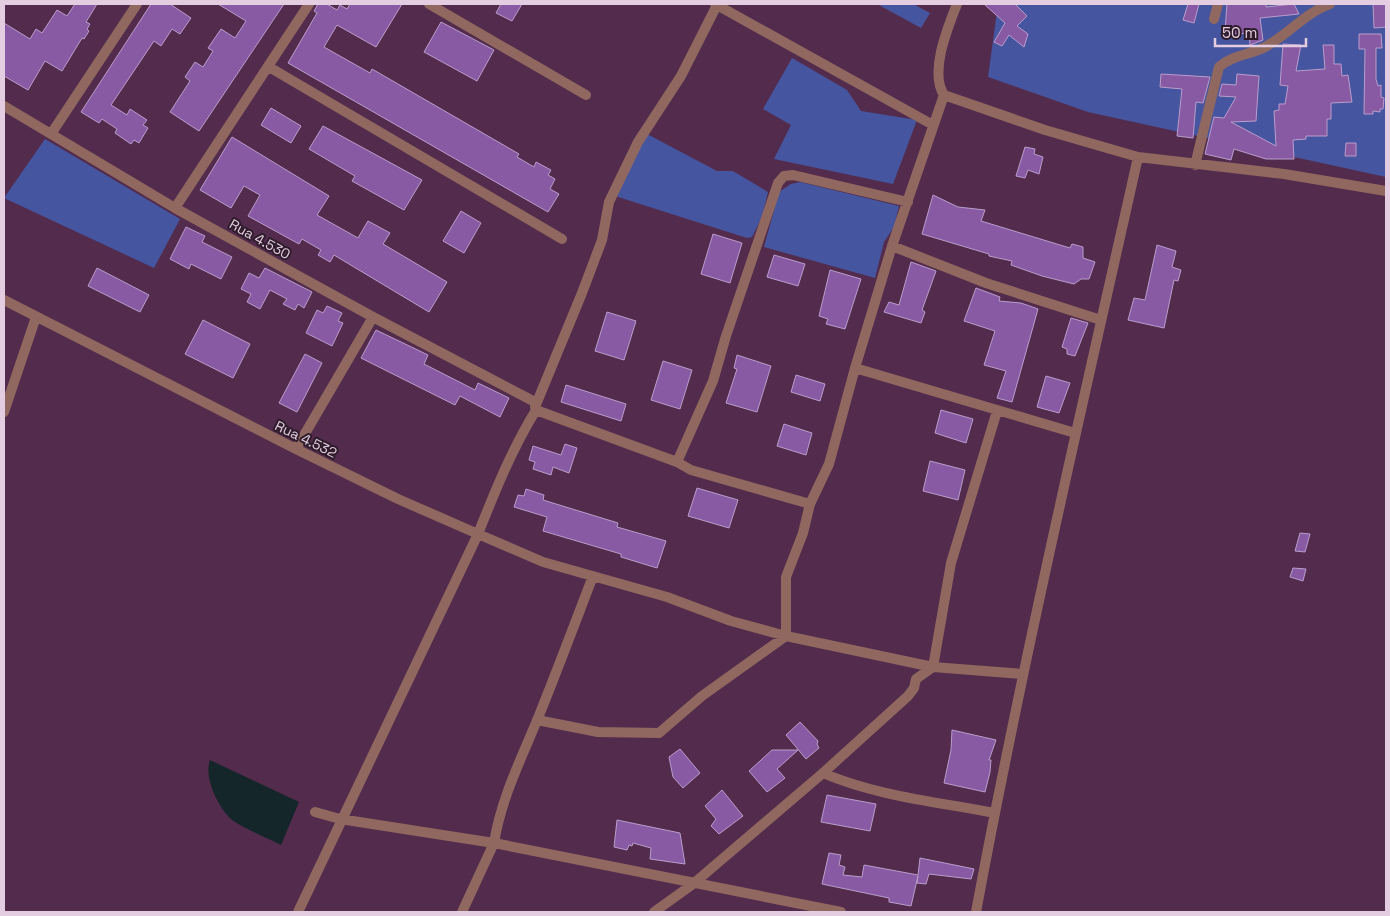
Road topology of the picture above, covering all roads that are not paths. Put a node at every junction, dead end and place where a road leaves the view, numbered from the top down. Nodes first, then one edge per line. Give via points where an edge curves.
1 (136, 4) edge
2 (310, 4) edge
3 (429, 4) edge
4 (716, 4) edge
5 (957, 4) edge
6 (1218, 4) edge
7 (1330, 4) edge
8 (1214, 19) dead end
9 (269, 67) junction
10 (586, 95) dead end
11 (944, 95) junction
12 (4, 106) edge
13 (933, 125) junction
14 (50, 134) junction
15 (1138, 157) junction
16 (1195, 165) junction
17 (1386, 191) edge
18 (908, 202) junction
19 (174, 208) junction
20 (562, 239) dead end
21 (892, 246) junction
22 (4, 300) edge
23 (373, 317) junction
24 (36, 318) junction
25 (1101, 320) junction
26 (855, 368) junction
27 (536, 406) junction
28 (997, 411) junction
29 (4, 412) edge
30 (1075, 433) junction
31 (296, 450) junction
32 (677, 462) junction
33 (810, 504) junction
34 (478, 534) junction
35 (593, 576) junction
36 (786, 636) junction
37 (934, 667) junction
38 (1023, 674) junction
39 (537, 720) junction
40 (823, 773) junction
41 (314, 812) dead end
42 (994, 813) junction
43 (340, 820) junction
44 (494, 843) junction
45 (693, 884) junction
46 (298, 912) edge
47 (462, 912) edge
48 (654, 912) edge
49 (841, 912) edge
50 (976, 912) edge

1 - 14 street
2 - 9 street
3 - 10 street
4 - 13 street
4 - 27 street via 681,76 638,142 609,202 602,240
5 - 11 street via 943,38 940,89
6 - 8 street
7 - 16 street via 1319,8 1265,47 1228,59 1219,67
9 - 19 street
9 - 20 street
11 - 13 street
11 - 15 street via 1045,130
12 - 14 street, Rua 4.530
13 - 18 street
14 - 19 street, Rua 4.530
15 - 16 street
15 - 25 street
16 - 17 street via 1284,174
18 - 21 street
18 - 32 street via 793,175 784,176 778,183 713,380
19 - 23 street, Rua 4.530
21 - 25 street via 986,284
21 - 26 street
22 - 24 street, Rua 4.532
23 - 27 street, Rua 4.530
23 - 31 street
24 - 29 street
24 - 31 street, Rua 4.532
25 - 30 street
26 - 28 street
26 - 33 street via 828,464
27 - 32 street, Rua 4.530
27 - 34 street via 504,469
28 - 30 street
28 - 37 street via 951,563
30 - 38 street
31 - 34 street, Rua 4.532
32 - 33 street, Rua 4.530 via 698,472
33 - 36 street via 786,577
34 - 35 street, Rua 4.532 via 536,560
34 - 43 street
35 - 36 street, Rua 4.532
35 - 39 street
36 - 37 street, Rua 4.532
36 - 39 street via 702,696 659,733 598,732
37 - 38 street, Rua 4.532
37 - 40 street via 916,679 908,696
38 - 42 street
39 - 44 street via 511,780
40 - 42 street via 886,791
40 - 45 street
41 - 43 street
42 - 50 street
43 - 44 street
43 - 46 street
44 - 45 street
44 - 47 street
45 - 48 street
45 - 49 street

